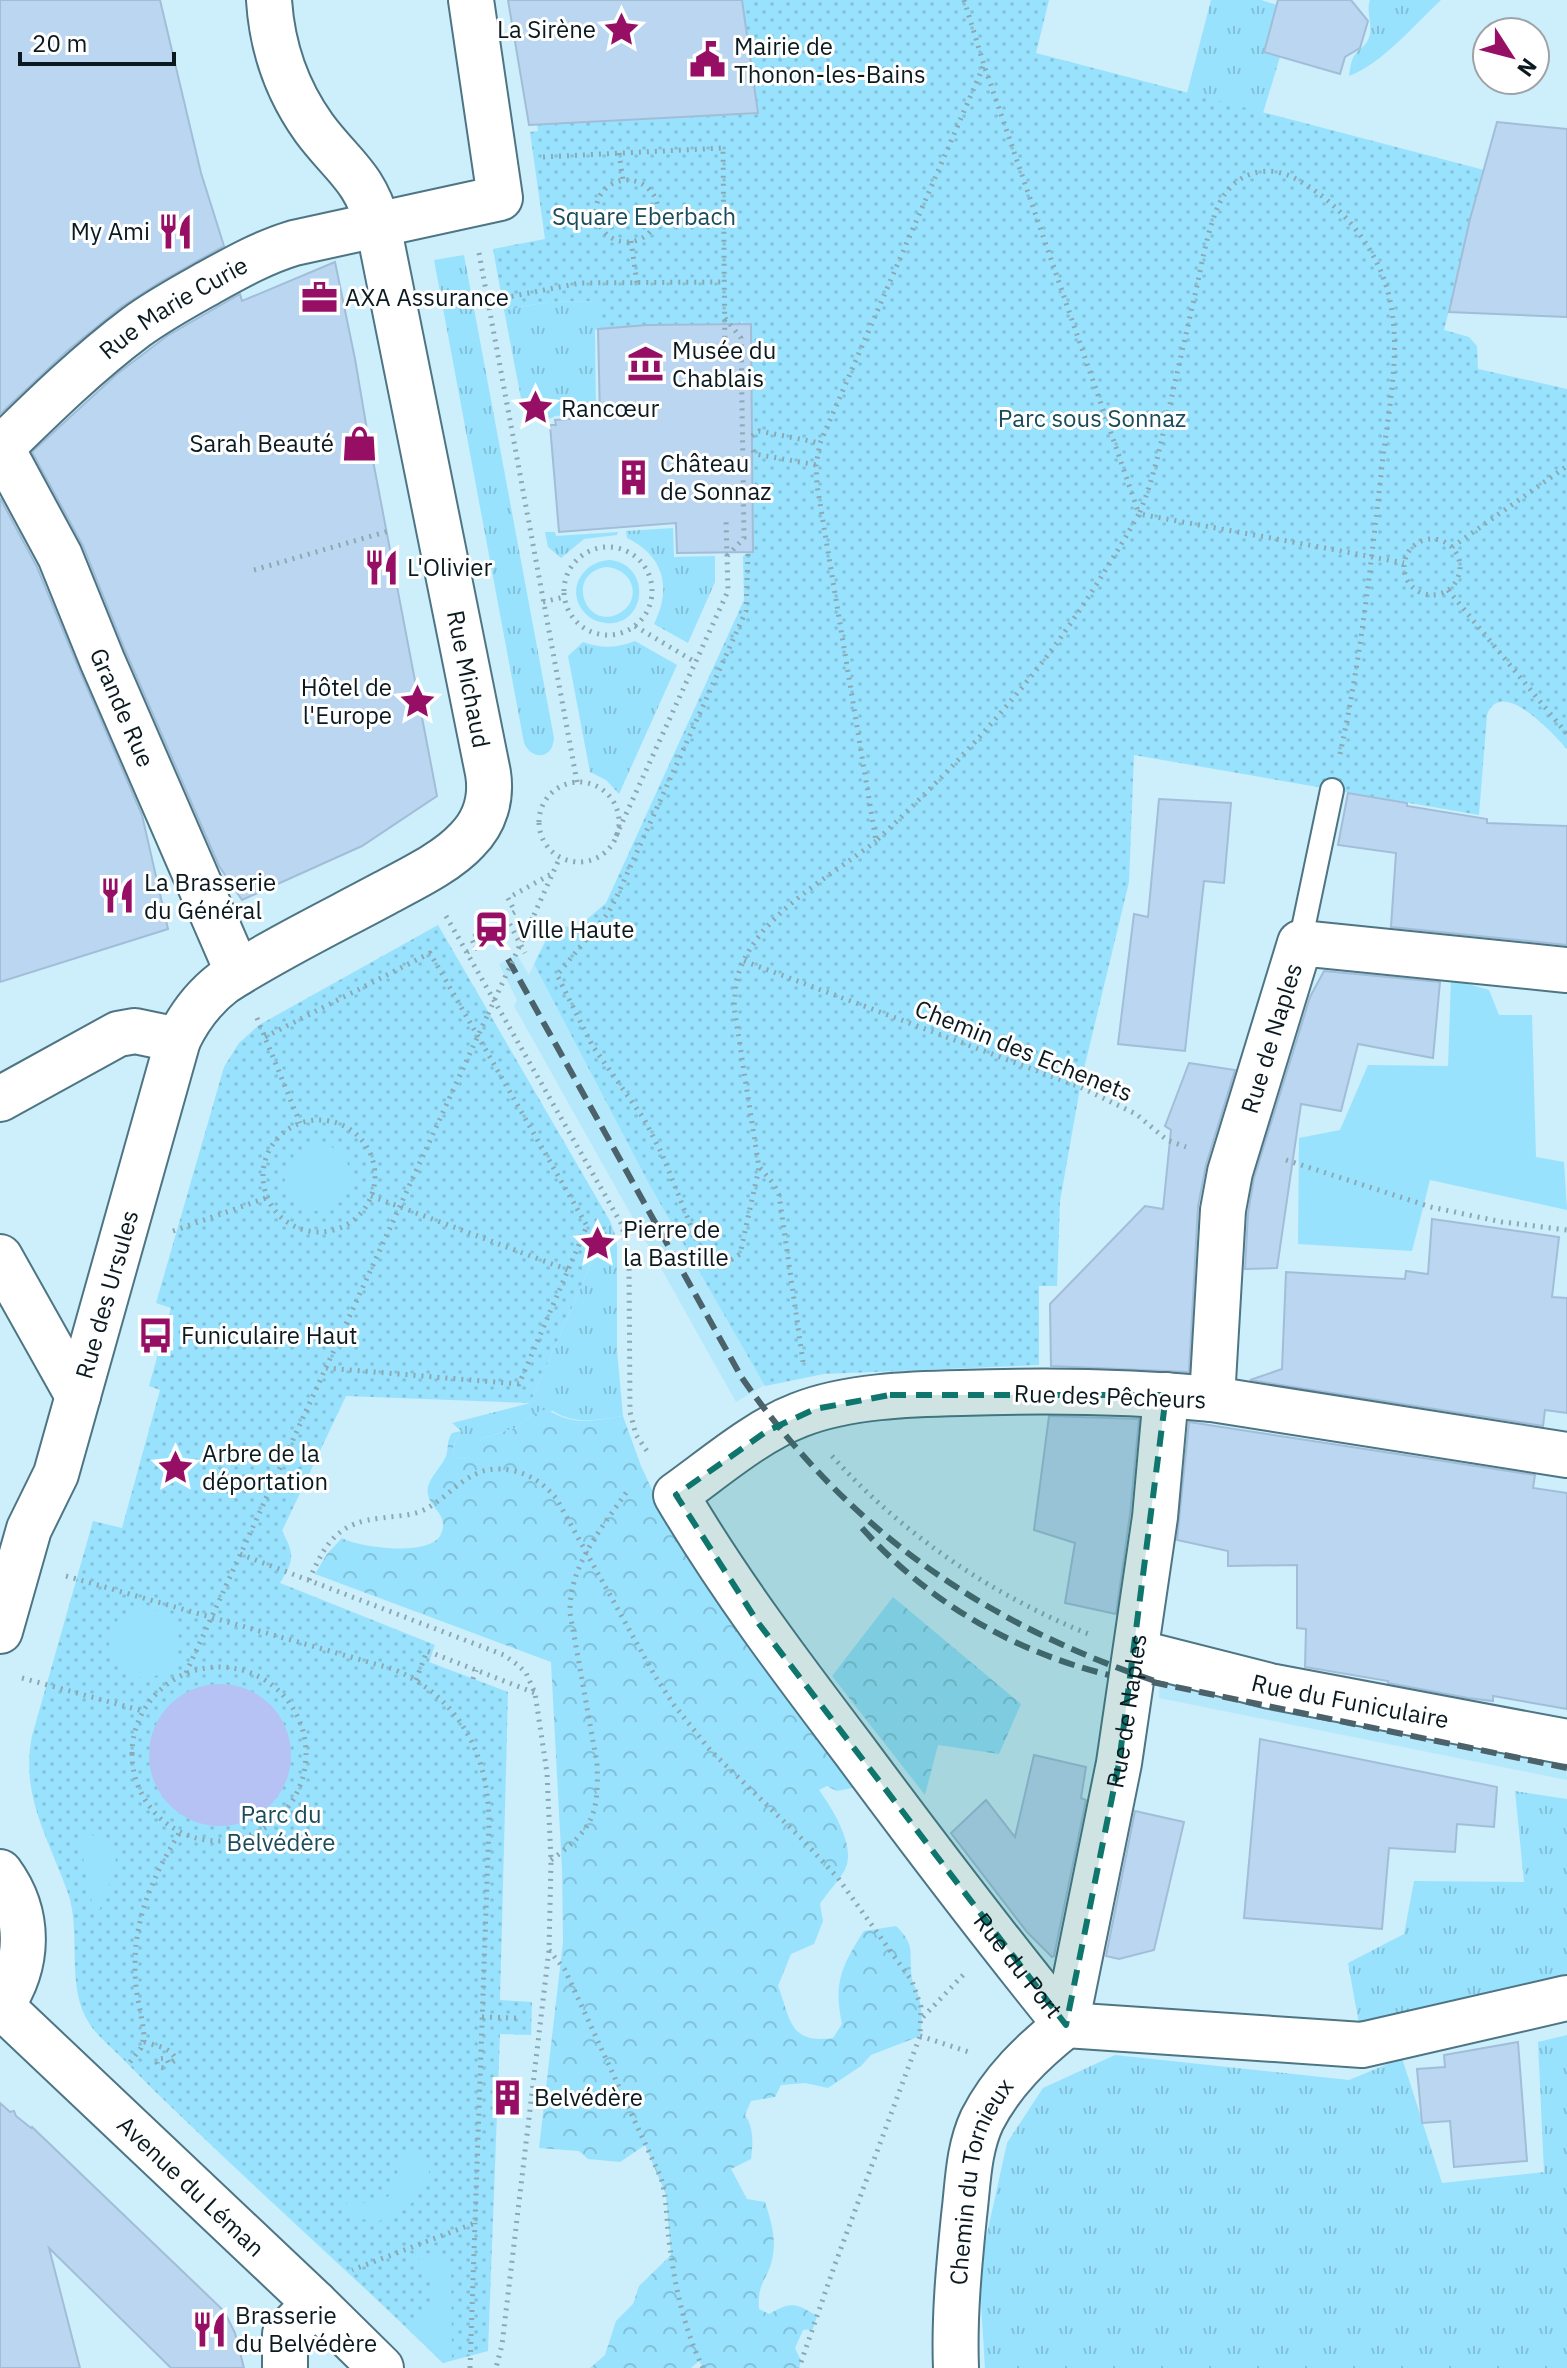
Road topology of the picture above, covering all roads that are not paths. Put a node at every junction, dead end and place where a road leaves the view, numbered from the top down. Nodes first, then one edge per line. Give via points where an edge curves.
1 (269, 0) edge
2 (471, 0) edge
3 (380, 239) junction
4 (1, 446) edge
5 (1332, 790) road end
6 (1300, 943) junction
7 (1567, 970) edge
8 (238, 973) junction
9 (178, 1040) junction
10 (0, 1099) edge
11 (0, 1257) edge
12 (1166, 1395) junction
13 (78, 1396) junction
14 (1212, 1399) junction
15 (1567, 1455) edge
16 (676, 1495) joint
17 (0, 1631) edge
18 (1136, 1652) junction
19 (1567, 1742) edge
20 (0, 1872) edge
21 (1567, 1998) edge
22 (0, 2007) edge
23 (1066, 2025) junction
24 (315, 2303) junction
25 (285, 2368) edge
26 (381, 2368) edge
27 (956, 2368) edge

1 - 3 street, Rue Michaud via 275,46 294,98 364,187
2 - 3 street, Rue Marie Curie via 500,198
3 - 4 street, Rue Marie Curie via 268,251 137,327
3 - 8 street, Rue Michaud via 489,782 487,807 465,843 421,873
4 - 8 street, Grande Rue via 60,556
5 - 6 lane
6 - 7 street, Rue de Naples
6 - 14 street, Rue de Naples via 1223,1210
8 - 9 street, Rue des Ursules via 203,1001
9 - 10 street via 126,1031
9 - 13 street, Rue des Ursules
11 - 13 street
12 - 14 street, Rue des Pêcheurs
12 - 16 street, Rue des Pêcheurs via 890,1395 807,1412 767,1431
12 - 18 street, Rue de Naples
13 - 17 street, Rue des Ursules via 56,1474 29,1529
14 - 15 street, Rue des Pêcheurs
16 - 23 street, Rue du Port via 759,1624
18 - 19 street, Rue du Funiculaire via 1270,1686
18 - 23 street, Rue de Naples via 1108,1827
20 - 22 street via 18,1905 24,1940 18,1975
21 - 23 street, Rue du Port via 1362,2045
22 - 24 street, Avenue du Léman
23 - 27 street, Chemin du Tornieux via 1023,2061 976,2136 957,2288
24 - 25 street via 285,2334
24 - 26 street, Avenue du Léman

